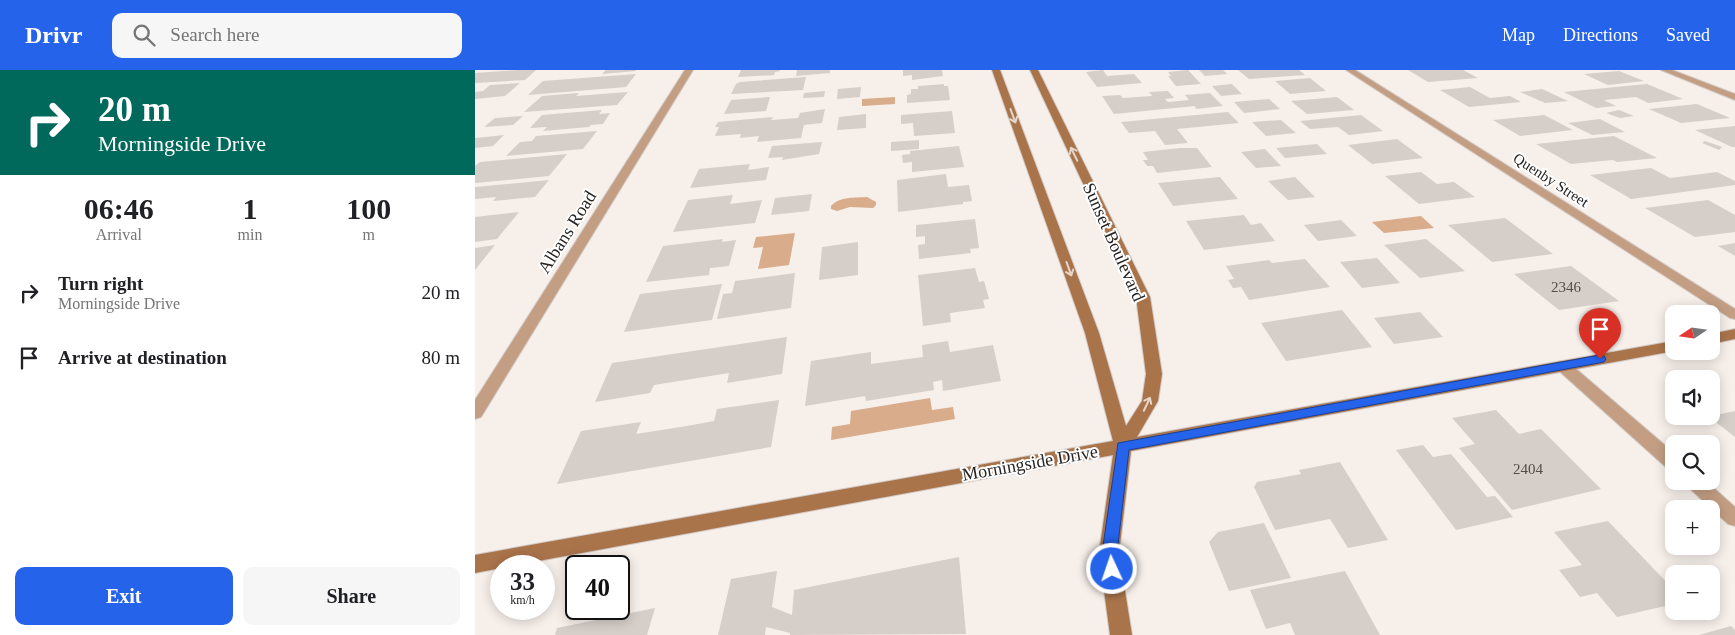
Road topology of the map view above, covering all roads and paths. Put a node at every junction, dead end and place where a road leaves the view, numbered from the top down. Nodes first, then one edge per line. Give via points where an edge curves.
1 (689, 70) edge
2 (997, 70) edge
3 (1034, 70) edge
4 (1350, 70) edge
5 (1665, 70) edge
6 (1735, 97) edge
7 (1735, 316) edge
8 (1735, 334) edge
9 (1720, 337) edge
10 (1665, 348) edge
11 (1563, 366) junction
12 (475, 413) edge
13 (1123, 446) junction
14 (1665, 456) edge
15 (1703, 490) edge
16 (1735, 518) edge
17 (475, 564) edge
18 (1121, 635) edge

1 - 12 street, Albans Road
2 -> 13 street, Sunset Boulevard via 1092,333
13 -> 3 street, Sunset Boulevard via 1150,401 1154,374 1143,297
4 - 7 street, Quenby Street
5 - 6 street
8 - 9 street
10 - 11 street, Morningside Drive
11 - 13 street, Morningside Drive
11 - 14 street
13 - 17 street, Morningside Drive
13 - 18 street, Sunset Boulevard via 1109,553
15 - 16 street

